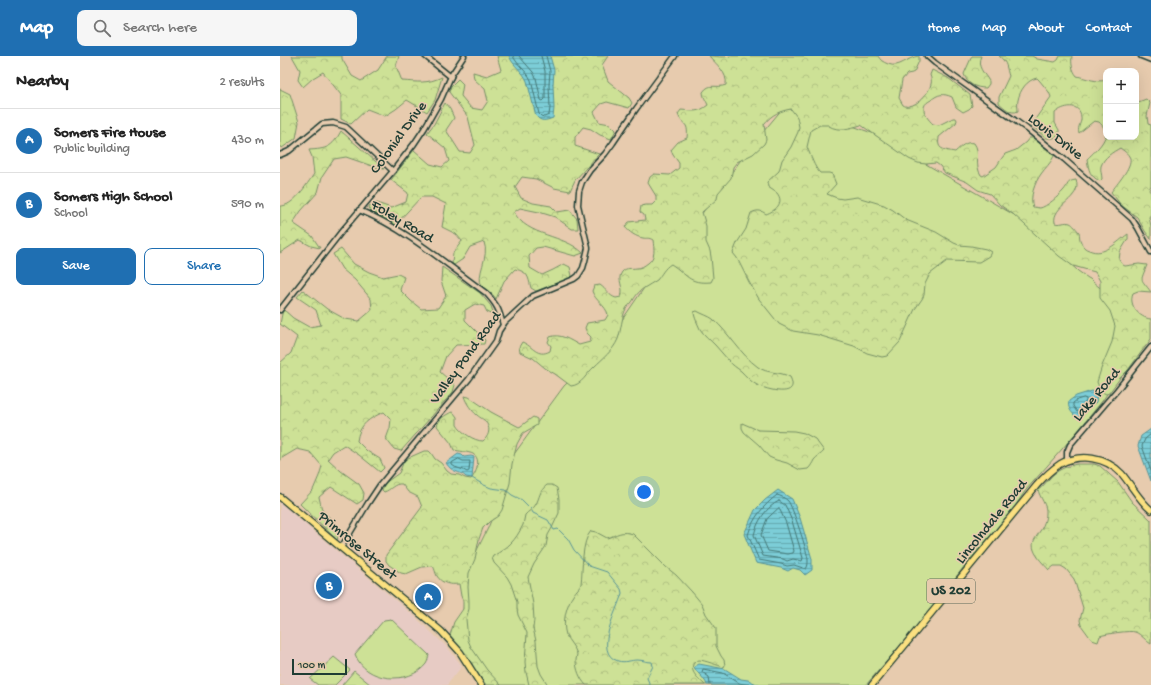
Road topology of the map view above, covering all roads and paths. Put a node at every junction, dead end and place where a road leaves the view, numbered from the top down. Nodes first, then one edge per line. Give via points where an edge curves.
1 (425, 56) edge
2 (464, 56) edge
3 (675, 56) edge
4 (927, 56) edge
5 (1141, 56) edge
6 (1151, 60) edge
7 (451, 77) junction
8 (280, 155) edge
9 (393, 171) junction
10 (359, 210) junction
11 (1151, 252) edge
12 (280, 310) edge
13 (503, 325) junction
14 (1151, 347) edge
15 (1067, 461) junction
16 (280, 497) edge
17 (1151, 510) edge
18 (341, 548) junction
19 (481, 685) edge
20 (872, 685) edge

1 - 7 street
2 - 7 street, Colonial Drive
3 - 13 street, Valley Pond Road via 582,182 578,205 588,248 578,276 533,296
4 - 11 street, Louis Drive via 1064,158 1132,220
5 - 6 street
7 - 9 street, Colonial Drive via 424,129
8 - 9 street via 289,151 322,124 333,123 346,127
9 - 10 street, Colonial Drive
10 - 12 street, Foley Road
10 - 13 street, Foley Road via 398,230 486,293 496,303
13 - 18 street, Valley Pond Road via 496,341 469,379 380,485
14 - 15 street, Lake Road via 1070,445
15 - 17 main road, Lincolndale Road / US 202 via 1085,458 1108,464 1118,470
15 - 20 main road, Lincolndale Road / US 202 via 1054,468 1037,485
16 - 18 main road, Primrose Street
18 - 19 main road, Primrose Street via 441,631 460,652

